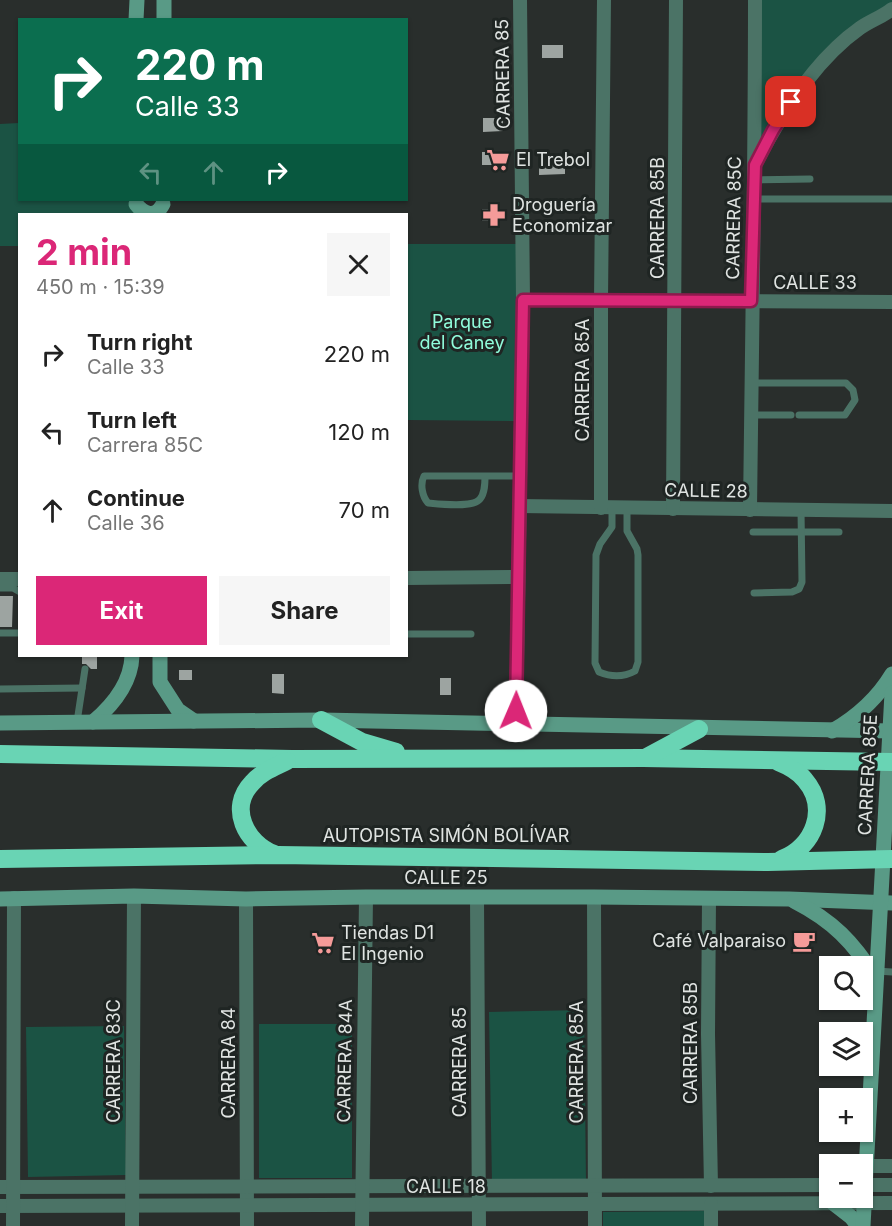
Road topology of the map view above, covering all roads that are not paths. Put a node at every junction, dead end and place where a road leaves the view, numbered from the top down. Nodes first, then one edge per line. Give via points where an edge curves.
1 (136, 0) edge
2 (164, 0) edge
3 (520, 0) edge
4 (604, 0) edge
5 (676, 0) edge
6 (755, 0) edge
7 (892, 9) edge
8 (136, 18) edge
9 (164, 18) edge
10 (755, 165) junction
11 (810, 179) dead end
12 (755, 180) junction
13 (754, 199) junction
14 (891, 200) edge
15 (523, 300) junction
16 (601, 300) junction
17 (676, 301) junction
18 (751, 301) junction
19 (892, 302) edge
20 (751, 383) junction
21 (751, 415) junction
22 (485, 476) junction
23 (520, 476) junction
24 (519, 506) junction
25 (607, 508) junction
26 (627, 508) junction
27 (673, 508) junction
28 (750, 510) junction
29 (801, 510) junction
30 (892, 511) edge
31 (801, 531) junction
32 (753, 532) dead end
33 (839, 532) dead end
34 (408, 578) edge
35 (518, 578) junction
36 (0, 579) edge
37 (18, 579) edge
38 (0, 588) edge
39 (18, 591) edge
40 (754, 593) dead end
41 (0, 633) edge
42 (18, 633) edge
43 (408, 634) edge
44 (471, 634) dead end
45 (132, 657) edge
46 (160, 657) edge
47 (85, 669) dead end
48 (892, 674) edge
49 (82, 688) junction
50 (0, 689) edge
51 (892, 693) edge
52 (321, 720) junction
53 (194, 721) junction
54 (77, 722) junction
55 (93, 722) junction
56 (0, 723) edge
57 (516, 723) junction
58 (699, 729) junction
59 (832, 731) junction
60 (891, 731) edge
61 (0, 754) edge
62 (430, 758) junction
63 (643, 758) junction
64 (292, 759) junction
65 (772, 760) junction
66 (890, 762) edge
67 (278, 855) junction
68 (0, 859) edge
69 (887, 859) edge
70 (768, 862) junction
71 (134, 896) junction
72 (366, 897) junction
73 (594, 897) junction
74 (7, 898) edge
75 (477, 898) junction
76 (709, 899) junction
77 (789, 899) junction
78 (246, 900) junction
79 (886, 903) edge
80 (882, 974) edge
81 (865, 1154) edge
82 (873, 1162) edge
83 (892, 1166) edge
84 (819, 1185) edge
85 (873, 1185) edge
86 (892, 1185) edge
87 (133, 1186) junction
88 (248, 1186) junction
89 (362, 1186) junction
90 (479, 1186) junction
91 (595, 1186) junction
92 (711, 1186) junction
93 (6, 1187) edge
94 (819, 1203) edge
95 (873, 1203) edge
96 (892, 1203) edge
97 (478, 1204) junction
98 (595, 1204) junction
99 (711, 1204) junction
100 (248, 1205) junction
101 (362, 1205) junction
102 (6, 1206) edge
103 (133, 1206) junction
104 (840, 1208) edge
105 (864, 1208) edge
106 (13, 1226) edge
107 (132, 1226) edge
108 (247, 1226) edge
109 (362, 1226) edge
110 (479, 1226) edge
111 (595, 1226) edge
112 (711, 1226) edge
113 (858, 1226) edge
114 (863, 1226) edge

1 - 8 street
2 - 9 street
3 - 15 street, CARRERA 85
4 - 16 street, CARRERA 85A
5 - 17 street, CARRERA 85B
6 - 10 street, CARRERA 85C
7 - 10 street via 860,28 813,74 779,121
10 - 12 street, CARRERA 85C
11 - 12 lane
12 - 13 street, CARRERA 85C
13 - 14 lane
13 - 18 street, CARRERA 85C
15 - 16 street, CALLE 33
15 - 23 street, CARRERA 85
16 - 17 street, CALLE 33
16 - 25 street, CARRERA 85A
17 - 18 street, CALLE 33
17 - 27 street, CARRERA 85B
18 - 19 street, CALLE 33
18 - 20 street, CARRERA 85C
20 - 21 street, CARRERA 85C
20 - 21 lane via 846,383 855,400 845,415
21 - 28 street, CARRERA 85C
22 - 22 lane via 481,499 474,504 428,503 423,497 424,476
22 - 23 lane
23 - 24 street, CARRERA 85
24 - 25 street, CALLE 28
24 - 35 street, CARRERA 85
25 - 26 street, CALLE 28
25 - 26 lane via 612,527 596,555 595,663 599,672 607,675 627,675 635,671 638,662 638,555 627,531
26 - 27 street, CALLE 28
27 - 28 street, CALLE 28
28 - 29 street, CALLE 28
29 - 30 street, CALLE 28
29 - 31 lane
31 - 32 lane
31 - 33 lane
31 - 40 lane via 799,589
34 - 35 street
35 - 57 street, CARRERA 85
36 - 37 street
38 - 39 lane
41 - 42 lane
43 - 44 lane
45 - 55 street via 116,699
46 - 53 street via 160,682 178,710
47 - 49 lane
48 - 59 street via 863,711
49 - 50 lane
49 - 54 lane
51 - 60 street, CARRERA 85E
52 - 53 street
52 - 57 street
52 - 62 highway via 362,742
53 - 55 street
54 - 55 street
54 - 56 street
57 - 58 street
58 - 59 street
58 - 63 highway
59 - 60 street
60 - 66 street, CARRERA 85E
61 - 64 highway
62 - 63 highway
62 - 64 highway
63 - 65 highway
64 - 67 highway via 256,779 246,789 242,802 241,816 248,835
65 - 66 highway
65 - 70 highway via 793,769 806,781 817,810 815,826 803,846 783,859
66 - 69 street, CARRERA 85E
67 - 68 highway, AUTOPISTA SIMÓN BOLÍVAR
67 - 70 highway, AUTOPISTA SIMÓN BOLÍVAR
69 - 70 highway, AUTOPISTA SIMÓN BOLÍVAR
69 - 79 street
71 - 74 street, CALLE 25
71 - 78 street, CALLE 25
71 - 87 street, CARRERA 83C
72 - 75 street, CALLE 25
72 - 78 street, CALLE 25
72 - 89 street, CARRERA 84A
73 - 75 street, CALLE 25
73 - 76 street, CALLE 25
73 - 91 street, CARRERA 85A
74 - 93 street
75 - 90 street, CARRERA 85
76 - 77 street, CALLE 25
76 - 92 street, CARRERA 85B
77 - 79 street, CALLE 25
77 - 80 street via 840,930
78 - 88 street, CARRERA 84
79 - 80 street
80 - 81 street
82 - 83 street
84 - 92 street, CALLE 18
85 - 86 street
87 - 88 street, CALLE 18
87 - 93 street, CALLE 18
87 - 103 street, CARRERA 83C
88 - 89 street, CALLE 18
88 - 100 street, CARRERA 84
89 - 90 street, CALLE 18
89 - 101 street, CARRERA 84A
90 - 91 street, CALLE 18
90 - 97 street, CARRERA 85
91 - 92 street, CALLE 18
91 - 98 street, CARRERA 85A
93 - 102 street
94 - 99 street, CALLE 18
95 - 96 street, CALLE 18
97 - 98 street, CALLE 18
97 - 101 street, CALLE 18
97 - 110 street, CARRERA 85
98 - 99 street, CALLE 18
98 - 111 street, CARRERA 85A
99 - 112 street
100 - 101 street, CALLE 18
100 - 103 street, CALLE 18
100 - 108 street, CARRERA 84
101 - 109 street, CARRERA 84A
102 - 103 street, CALLE 18
102 - 106 street
103 - 107 street, CARRERA 83C
104 - 113 street
105 - 114 street

